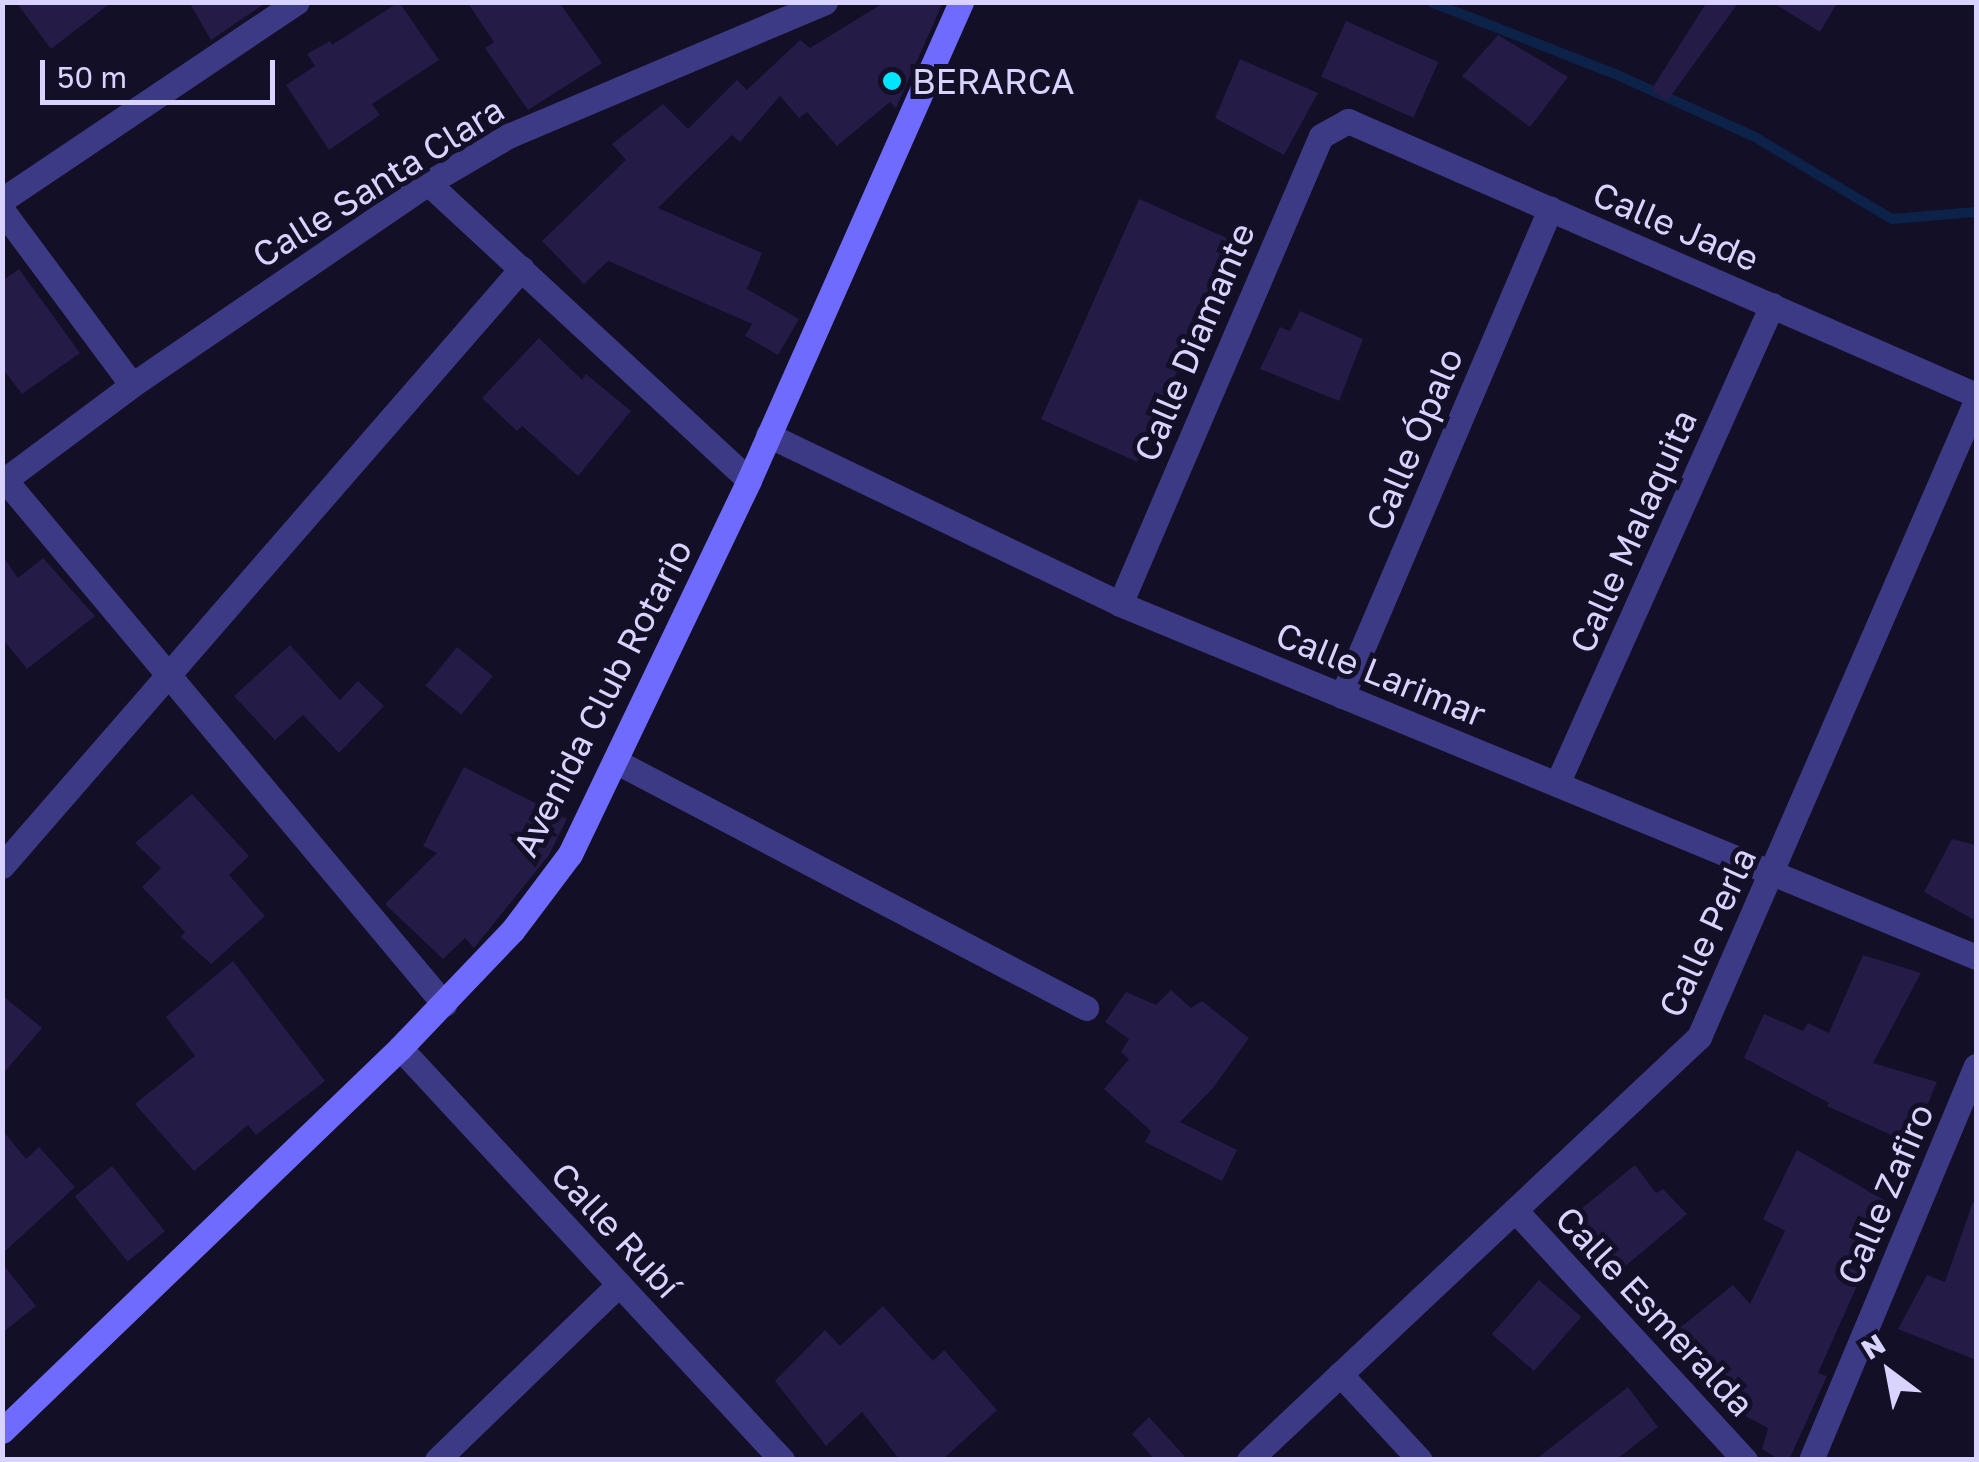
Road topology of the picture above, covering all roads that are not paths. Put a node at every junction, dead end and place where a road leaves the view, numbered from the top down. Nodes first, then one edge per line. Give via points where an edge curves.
1 (297, 2) edge
2 (825, 2) edge
3 (960, 2) edge
4 (1348, 122) joint
5 (428, 183) junction
6 (2, 200) edge
7 (1550, 209) junction
8 (2, 210) edge
9 (522, 268) junction
10 (1772, 306) junction
11 (132, 385) junction
12 (1976, 398) edge
13 (768, 435) junction
14 (749, 480) junction
15 (4, 481) edge
16 (1120, 604) junction
17 (169, 680) junction
18 (1342, 696) junction
19 (615, 761) junction
20 (1558, 784) junction
21 (2, 866) edge
22 (1774, 874) junction
23 (1976, 957) edge
24 (444, 1004) junction
25 (1086, 1008) dead end
26 (400, 1048) junction
27 (1976, 1066) edge
28 (1514, 1210) junction
29 (618, 1284) junction
30 (1340, 1374) junction
31 (2, 1431) edge
32 (447, 1456) edge
33 (782, 1460) edge
34 (1249, 1460) edge
35 (1420, 1460) edge
36 (1744, 1460) edge
37 (1811, 1460) edge

1 - 6 street
2 - 5 street, Calle Santa Clara via 574,105
3 - 13 main road, Avenida Club Rotario
4 - 7 street, Calle Jade
4 - 16 street, Calle Diamante via 1321,136
5 - 9 street
5 - 11 street, Calle Santa Clara
7 - 10 street, Calle Jade
7 - 18 street, Calle Ópalo
8 - 11 street
9 - 14 street
9 - 17 street
10 - 12 street, Calle Jade
10 - 20 street, Calle Malaquita
11 - 15 street, Calle Santa Clara
12 - 22 street, Calle Perla
13 - 14 main road, Avenida Club Rotario
13 - 16 street, Calle Larimar
14 - 19 main road, Avenida Club Rotario
15 - 17 street
16 - 18 street, Calle Larimar
17 - 21 street
17 - 24 street
18 - 20 street, Calle Larimar
19 - 24 main road, Avenida Club Rotario via 570,854 512,931
19 - 25 street
20 - 22 street, Calle Larimar
22 - 23 street, Calle Larimar
22 - 28 street, Calle Perla via 1700,1037
24 - 26 main road, Avenida Club Rotario
26 - 29 street, Calle Rubí
26 - 31 main road, Avenida Club Rotario
27 - 37 street, Calle Zafiro
28 - 30 street, Calle Perla
28 - 36 street, Calle Esmeralda
29 - 32 street
29 - 33 street, Calle Rubí
30 - 34 street, Calle Perla
30 - 35 street

